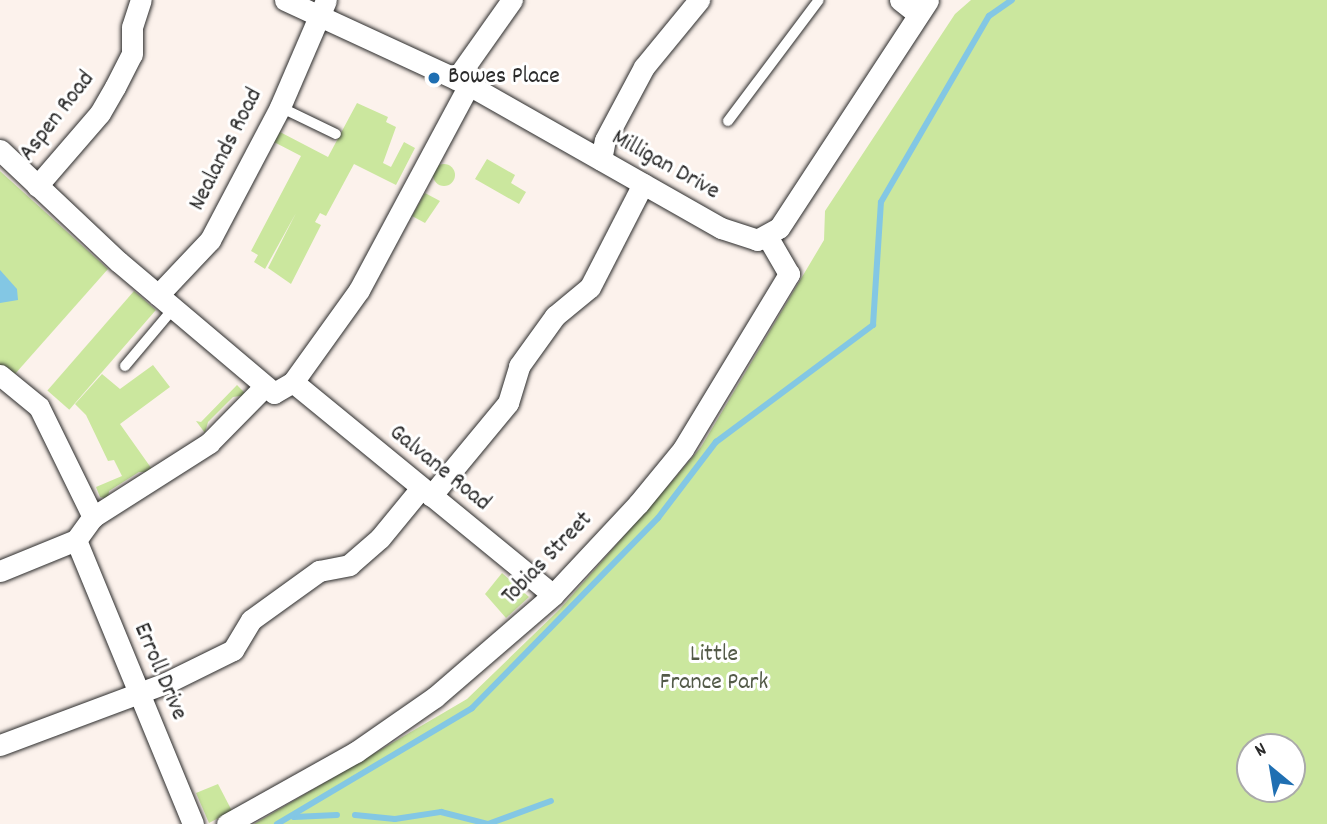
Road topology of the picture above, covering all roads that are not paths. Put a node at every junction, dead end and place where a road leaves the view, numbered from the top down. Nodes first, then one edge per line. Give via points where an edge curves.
1 (141, 0) edge
2 (285, 0) edge
3 (512, 0) edge
4 (699, 0) edge
5 (819, 0) edge
6 (900, 0) edge
7 (923, 7) edge
8 (324, 8) edge
9 (463, 82) junction
10 (279, 107) junction
11 (728, 121) dead end
12 (336, 134) dead end
13 (0, 150) edge
14 (601, 160) junction
15 (643, 184) junction
16 (37, 186) junction
17 (767, 236) junction
18 (165, 302) junction
19 (125, 366) dead end
20 (0, 375) edge
21 (293, 382) junction
22 (263, 388) junction
23 (426, 492) junction
24 (93, 517) junction
25 (76, 540) junction
26 (0, 570) edge
27 (553, 595) junction
28 (139, 692) junction
29 (0, 745) edge
30 (193, 824) edge
31 (227, 824) edge

1 - 16 street, Aspen Road via 132,27 132,54 115,87 100,113
2 - 8 street, Milligan Drive
3 - 9 street
4 - 14 street via 644,67 606,139
5 - 11 lane
6 - 7 street
7 - 17 street via 793,208
8 - 9 street, Milligan Drive
8 - 10 street, Nealands Road
9 - 14 street, Milligan Drive
9 - 21 street via 359,290
10 - 12 lane
10 - 18 street, Nealands Road via 210,240
13 - 16 street
14 - 15 street, Milligan Drive
15 - 17 street, Milligan Drive via 745,239
15 - 23 street via 590,287 555,316 519,366 508,403
16 - 18 street
17 - 27 street, Tobias Street via 789,274 683,449
18 - 19 lane
18 - 22 street
20 - 24 street via 39,407
21 - 22 street via 274,393
21 - 23 street, Galvane Road
22 - 24 street via 209,443
23 - 27 street, Galvane Road
23 - 28 street via 349,565 320,571 251,620 233,650
24 - 25 street
25 - 26 street
25 - 28 street, Erroll Drive
27 - 31 street, Tobias Street via 490,653 356,752
28 - 29 street
28 - 30 street, Erroll Drive

